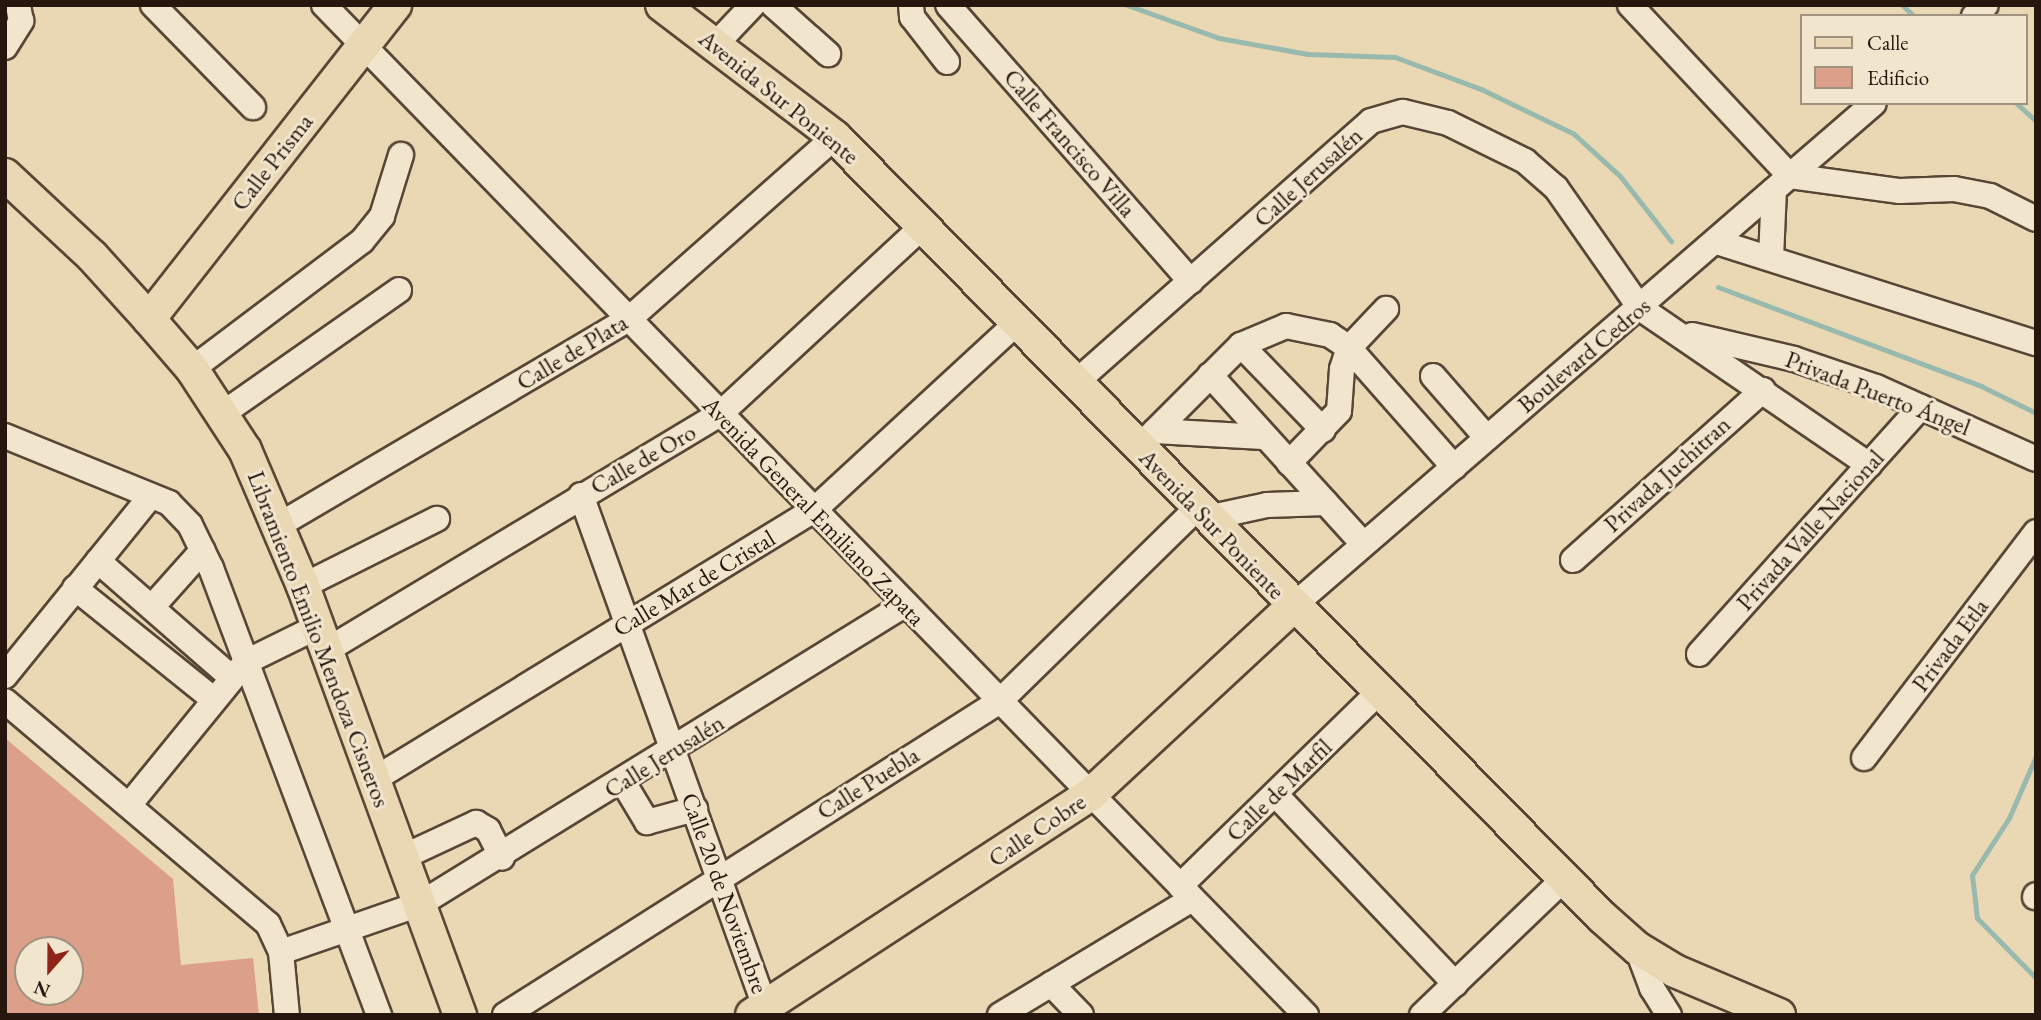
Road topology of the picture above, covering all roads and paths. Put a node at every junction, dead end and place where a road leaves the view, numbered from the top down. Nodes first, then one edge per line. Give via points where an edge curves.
1 (18, 5) edge
2 (153, 5) edge
3 (324, 5) edge
4 (395, 5) edge
5 (662, 5) edge
6 (753, 5) edge
7 (773, 5) edge
8 (911, 5) edge
9 (948, 5) edge
10 (1630, 5) edge
11 (715, 45) junction
12 (363, 46) junction
13 (5, 47) edge
14 (828, 54) dead end
15 (947, 62) dead end
16 (1872, 105) edge
17 (253, 107) dead end
18 (835, 136) junction
19 (401, 155) dead end
20 (5, 175) edge
21 (1782, 183) junction
22 (2036, 219) edge
23 (924, 225) junction
24 (1717, 242) junction
25 (1772, 258) junction
26 (1191, 282) junction
27 (399, 290) dead end
28 (1640, 308) junction
29 (1387, 309) dead end
30 (149, 319) junction
31 (629, 319) junction
32 (1018, 321) junction
33 (1676, 332) junction
34 (2036, 342) edge
35 (1241, 345) junction
36 (1349, 348) junction
37 (192, 369) junction
38 (1210, 376) junction
39 (1433, 376) dead end
40 (1075, 383) junction
41 (1763, 390) junction
42 (1921, 407) junction
43 (222, 414) junction
44 (720, 414) junction
45 (1322, 430) junction
46 (5, 436) edge
47 (1263, 436) junction
48 (1487, 438) junction
49 (1147, 440) junction
50 (2036, 459) edge
51 (1289, 463) junction
52 (1869, 465) junction
53 (1454, 467) junction
54 (582, 495) junction
55 (151, 496) junction
56 (1326, 503) junction
57 (814, 510) junction
58 (1202, 513) junction
59 (438, 519) dead end
60 (279, 525) junction
61 (2036, 532) edge
62 (1363, 544) junction
63 (203, 550) junction
64 (1573, 560) dead end
65 (98, 561) junction
66 (303, 586) junction
67 (75, 588) junction
68 (906, 604) junction
69 (1293, 606) junction
70 (152, 607) junction
71 (628, 622) junction
72 (322, 638) junction
73 (1699, 654) dead end
74 (238, 670) junction
75 (5, 676) edge
76 (1378, 694) junction
77 (213, 699) junction
78 (5, 701) edge
79 (1000, 701) junction
80 (674, 751) junction
81 (1864, 758) dead end
82 (373, 780) junction
83 (624, 782) junction
84 (1091, 794) junction
85 (1275, 794) junction
86 (130, 804) junction
87 (695, 809) junction
88 (404, 857) junction
89 (502, 858) junction
90 (719, 876) junction
91 (1563, 880) junction
92 (1186, 892) junction
93 (420, 904) junction
94 (345, 927) junction
95 (1637, 948) junction
96 (281, 952) junction
97 (1051, 984) junction
98 (1455, 984) junction
99 (762, 1012) edge
100 (287, 1015) edge
101 (379, 1015) edge
102 (460, 1015) edge
103 (505, 1015) edge
104 (1000, 1015) edge
105 (1081, 1015) edge
106 (1306, 1015) edge
107 (1423, 1015) edge
108 (1669, 1015) edge
109 (1779, 1015) edge

1 - 13 street via 21,21
2 - 17 street
3 - 12 street, Avenida General Emiliano Zapata
4 - 12 main road, Calle Prisma
5 - 11 main road, Avenida Sur Poniente
6 - 11 street
7 - 14 street
8 - 15 street via 912,17
9 - 26 street, Calle Francisco Villa
10 - 21 street
11 - 18 main road, Avenida Sur Poniente
12 - 30 main road, Calle Prisma
12 - 31 street, Avenida General Emiliano Zapata
16 - 21 street, Boulevard Cedros
18 - 23 main road, Avenida Sur Poniente
18 - 31 street, Calle de Plata
19 - 37 street via 382,216 362,241
20 - 30 main road, Libramiento Emilio Mendoza Cisneros via 92,256
21 - 22 street via 1954,189 1990,196
21 - 24 street, Boulevard Cedros
21 - 25 street
23 - 32 main road, Avenida Sur Poniente
23 - 44 street, Calle de Oro
24 - 25 street
24 - 28 street, Boulevard Cedros
25 - 34 street
26 - 28 street, Calle Jerusalén via 1371,121 1404,112 1448,123 1525,161 1556,188
26 - 40 street, Calle Jerusalén
27 - 43 street
28 - 33 street, Privada Puerto Ángel
28 - 48 street, Boulevard Cedros
29 - 36 street
30 - 37 main road, Libramiento Emilio Mendoza Cisneros
31 - 44 street, Avenida General Emiliano Zapata
31 - 60 street, Calle de Plata
32 - 40 main road, Avenida Sur Poniente
32 - 57 street, Calle Mar de Cristal
33 - 41 street, Privada Puerto Ángel
33 - 42 street, Privada Puerto Ángel via 1794,359
35 - 36 street via 1286,326 1330,335
35 - 38 street
35 - 45 street
36 - 45 street via 1342,369 1343,401
36 - 53 street
37 - 43 main road, Libramiento Emilio Mendoza Cisneros
38 - 47 street
38 - 49 street
39 - 48 street
40 - 49 main road, Avenida Sur Poniente
41 - 52 street, Privada Puerto Ángel
41 - 64 street, Privada Juchitran
42 - 50 street, Privada Puerto Ángel
42 - 52 street, Privada Valle Nacional
43 - 60 main road, Libramiento Emilio Mendoza Cisneros via 257,473
44 - 54 street, Calle de Oro
44 - 57 street, Avenida General Emiliano Zapata
45 - 51 street
46 - 55 street
47 - 49 street
47 - 51 street
48 - 53 street, Boulevard Cedros
49 - 58 main road, Avenida Sur Poniente
51 - 56 street
52 - 73 street, Privada Valle Nacional
53 - 62 street, Boulevard Cedros
54 - 71 street, Calle 20 de Noviembre
54 - 72 street, Calle de Oro
55 - 63 street via 185,518
55 - 65 street
56 - 58 street
56 - 62 street
57 - 68 street, Avenida General Emiliano Zapata
57 - 71 street, Calle Mar de Cristal
58 - 69 main road, Avenida Sur Poniente
58 - 79 street, Calle Puebla
59 - 66 street
60 - 66 main road, Libramiento Emilio Mendoza Cisneros
61 - 81 street, Privada Etla
62 - 69 street, Boulevard Cedros
63 - 70 street
63 - 74 street
65 - 67 street
65 - 70 street
66 - 72 main road, Libramiento Emilio Mendoza Cisneros
67 - 75 street
67 - 77 street
68 - 79 street, Avenida General Emiliano Zapata
68 - 80 street, Calle Jerusalén
69 - 76 main road, Avenida Sur Poniente
69 - 84 main road, Calle Cobre
70 - 74 street
71 - 80 street, Calle 20 de Noviembre
71 - 82 street, Calle Mar de Cristal
72 - 74 street, Calle de Oro
72 - 82 main road, Libramiento Emilio Mendoza Cisneros
74 - 77 street
74 - 94 street
76 - 85 street, Calle de Marfil
76 - 91 main road, Avenida Sur Poniente
77 - 86 street
78 - 86 street
79 - 84 street, Avenida General Emiliano Zapata
79 - 90 street, Calle Puebla
80 - 83 street, Calle Jerusalén
80 - 87 street, Calle 20 de Noviembre
82 - 88 main road, Libramiento Emilio Mendoza Cisneros
83 - 87 street via 647,822
83 - 89 street, Calle Jerusalén
84 - 92 street, Avenida General Emiliano Zapata
84 - 99 main road, Calle Cobre
85 - 92 street, Calle de Marfil
85 - 98 street
86 - 96 street via 268,924
87 - 90 street, Calle 20 de Noviembre
88 - 89 street via 476,823 488,830
88 - 93 main road, Libramiento Emilio Mendoza Cisneros
89 - 93 street, Calle Jerusalén
90 - 99 street, Calle 20 de Noviembre
90 - 103 street, Calle Puebla
91 - 95 main road, Avenida Sur Poniente
91 - 98 street
92 - 97 street, Calle de Marfil
92 - 106 street, Avenida General Emiliano Zapata
93 - 94 street, Calle Jerusalén
93 - 102 main road, Libramiento Emilio Mendoza Cisneros
94 - 96 street, Calle Jerusalén
94 - 101 street
95 - 108 street via 1652,988
95 - 109 main road, Avenida Sur Poniente via 1721,995
96 - 100 street
97 - 104 street, Calle de Marfil
97 - 105 street
98 - 107 street

